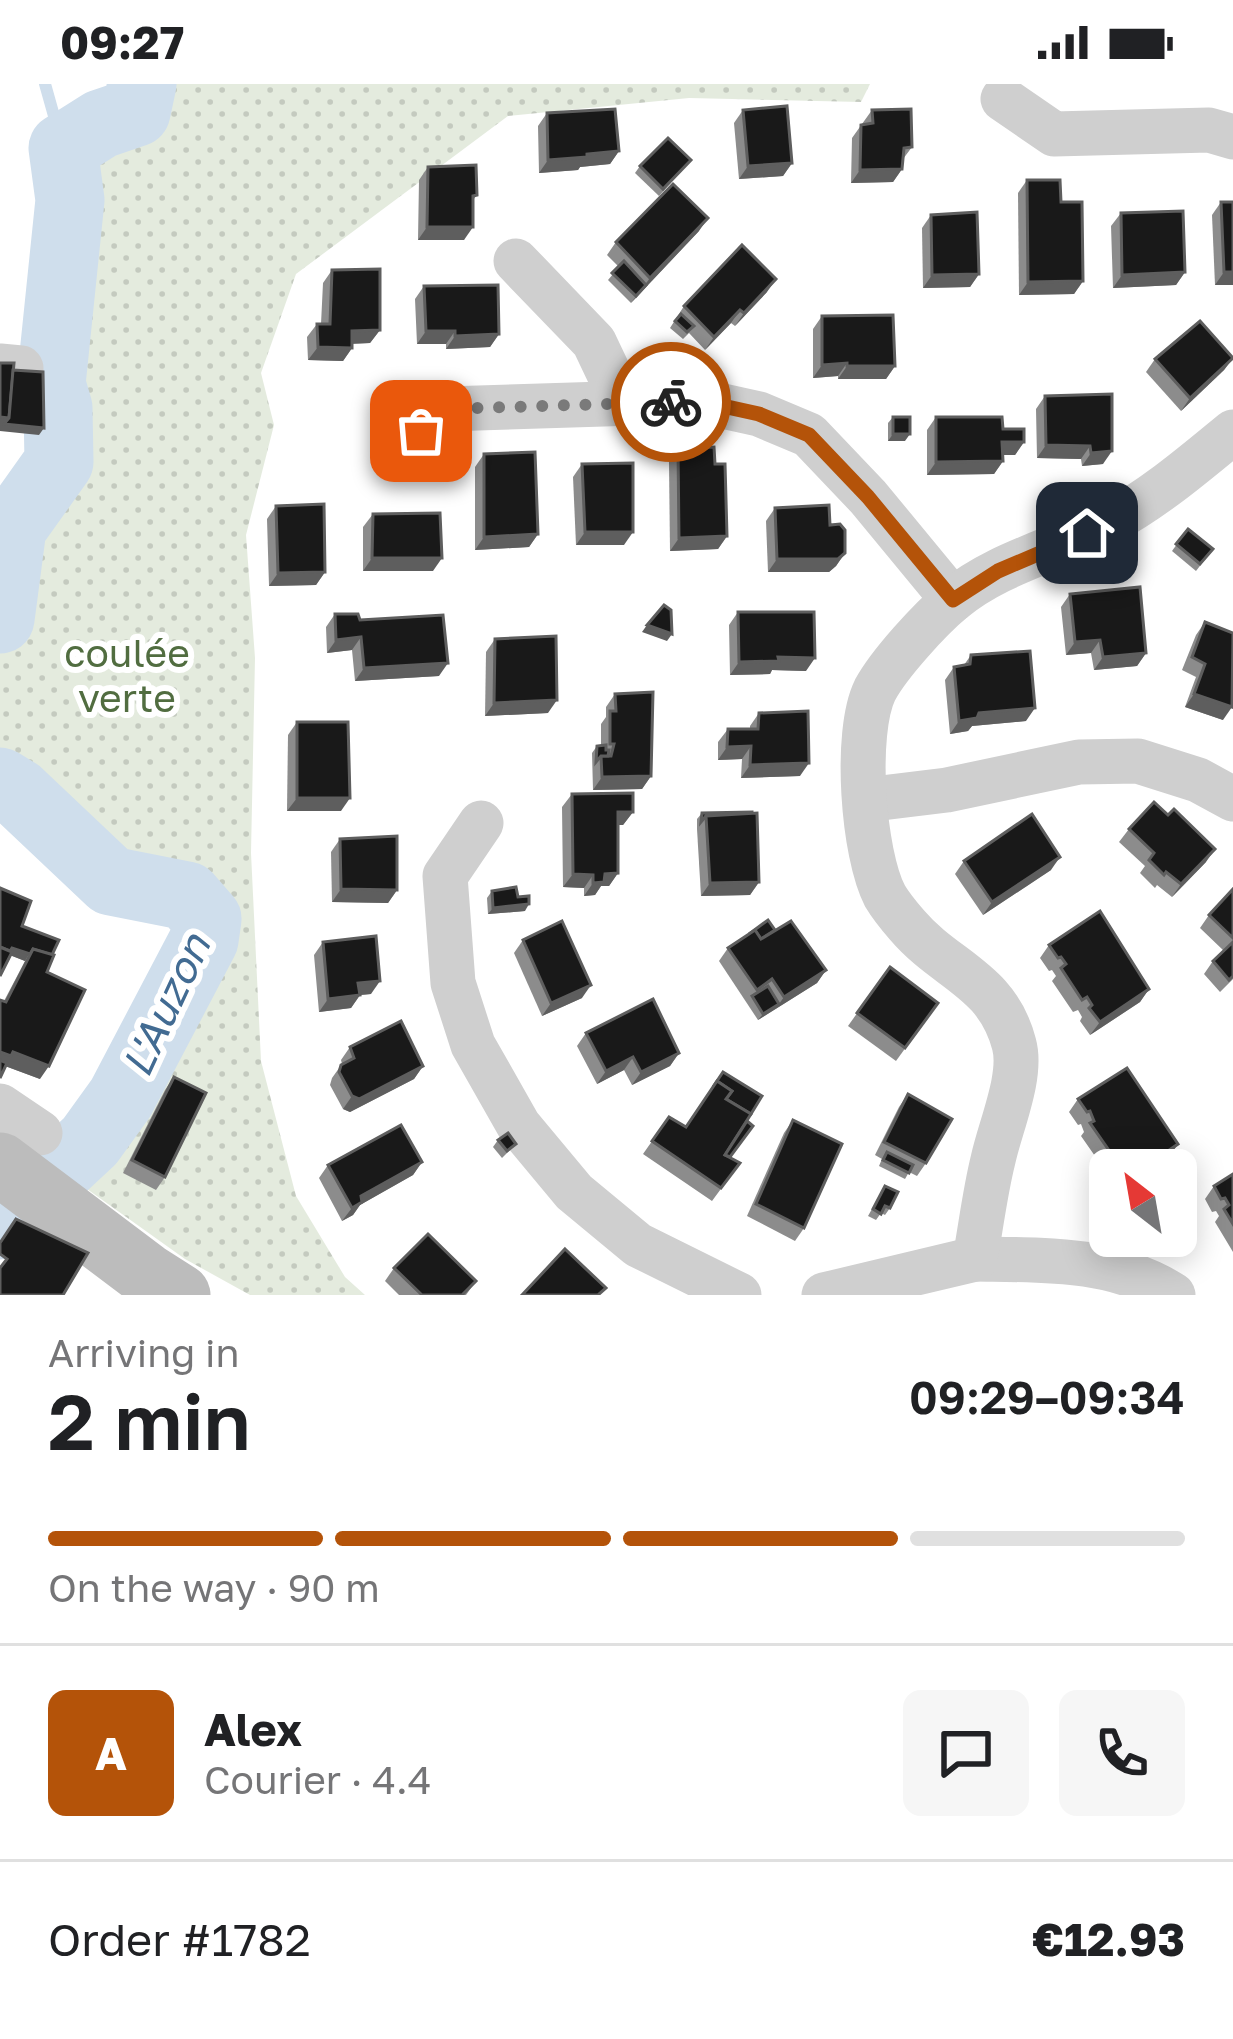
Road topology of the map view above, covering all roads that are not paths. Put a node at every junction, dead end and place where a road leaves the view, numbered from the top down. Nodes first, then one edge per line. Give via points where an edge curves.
1 (1004, 99) dead end
2 (1233, 137) edge
3 (515, 261) dead end
4 (623, 403) junction
5 (1233, 432) edge
6 (396, 454) dead end
7 (953, 600) junction
8 (865, 800) junction
9 (1233, 800) edge
10 (481, 823) dead end
11 (0, 1106) edge
12 (23, 1166) edge
13 (975, 1258) junction
14 (179, 1295) edge
15 (740, 1295) edge
16 (824, 1295) edge
17 (1172, 1295) edge

1 - 2 street via 1054,134 1209,130
3 - 4 street via 594,342
4 - 6 street via 446,409
4 - 7 street via 700,401 809,435
5 - 7 street via 1109,523 998,571
7 - 8 street via 874,692 862,743
8 - 9 street via 1079,762 1138,761
8 - 13 street via 884,895 929,949 984,987 1016,1050
10 - 15 street via 445,876 453,983 473,1045 519,1126 574,1192 638,1245
11 - 12 street
12 - 14 main road
13 - 16 street
13 - 17 street via 1113,1269

